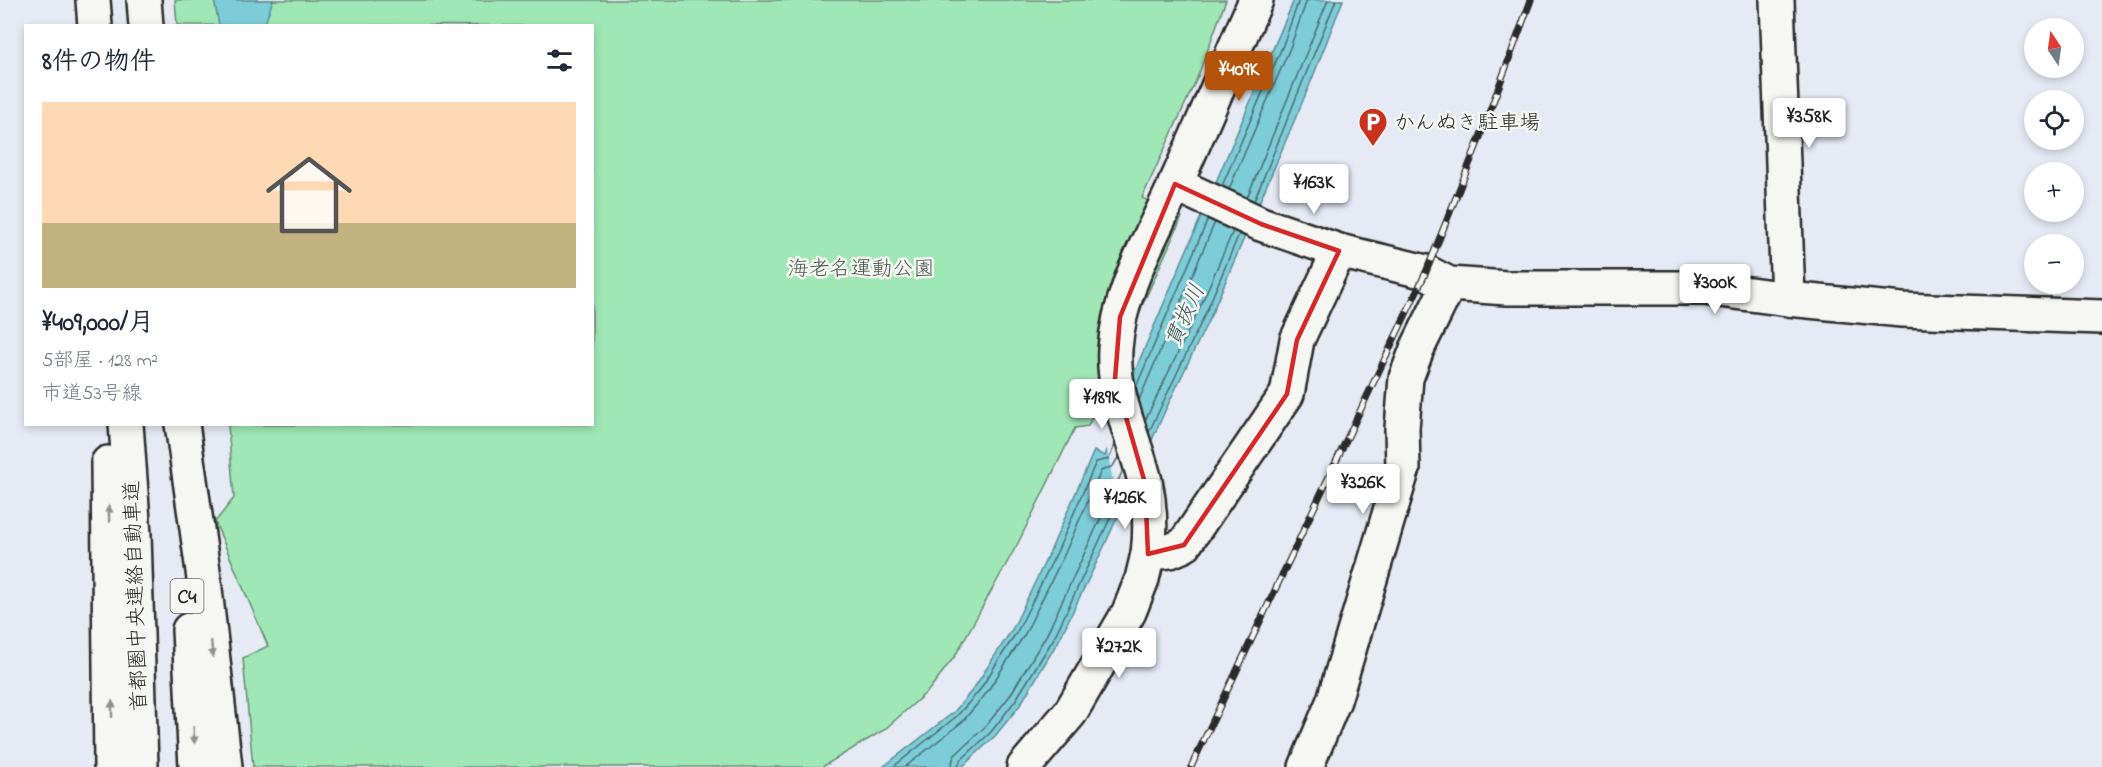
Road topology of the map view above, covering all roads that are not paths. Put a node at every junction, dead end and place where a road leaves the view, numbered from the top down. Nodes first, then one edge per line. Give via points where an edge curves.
1 (93, 0) edge
2 (144, 0) edge
3 (1256, 0) edge
4 (1777, 0) edge
5 (95, 24) edge
6 (146, 24) edge
7 (1188, 190) junction
8 (1339, 251) junction
9 (1449, 284) junction
10 (1788, 299) junction
11 (2102, 317) edge
12 (109, 426) edge
13 (126, 426) edge
14 (178, 426) edge
15 (182, 426) edge
16 (1149, 554) junction
17 (111, 767) edge
18 (141, 767) edge
19 (196, 767) edge
20 (225, 767) edge
21 (1024, 767) edge
22 (1306, 767) edge

1 - 5 main road
2 - 6 main road
3 - 7 main road
4 - 10 main road
7 - 8 main road via 1266,225
7 - 16 main road via 1132,279 1119,317 1115,349 1119,399 1145,483
8 - 9 main road via 1426,272
8 - 16 main road via 1297,340 1287,394 1184,545
9 - 10 main road via 1507,288 1704,288
9 - 22 main road via 1406,378 1403,468 1334,700
10 - 11 main road via 1902,310
17 -> 12 main road
13 - 18 main road, 首都圏中央連絡自動車道 via 134,535
14 -> 19 main road, C4
15 -> 20 main road
16 - 21 main road via 1129,612 1076,703

